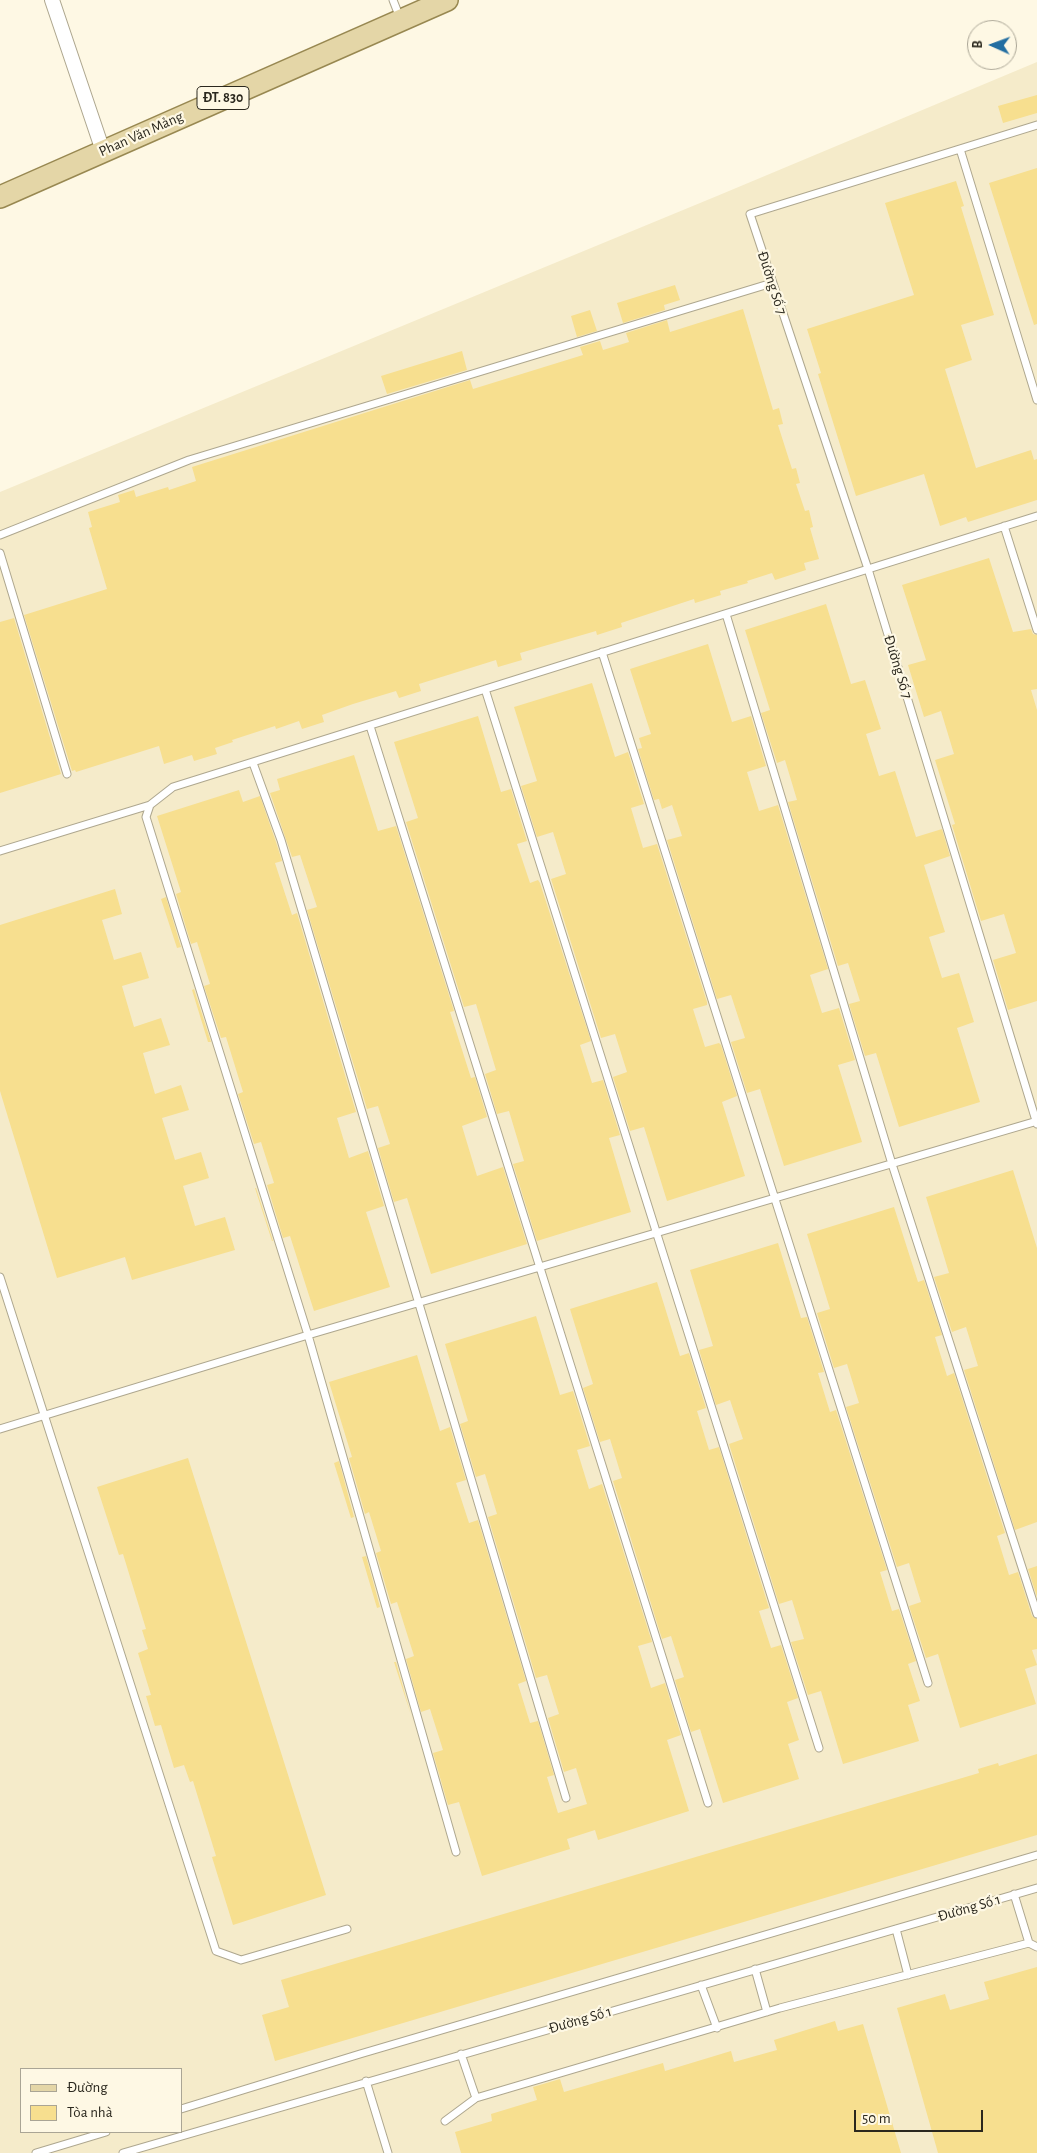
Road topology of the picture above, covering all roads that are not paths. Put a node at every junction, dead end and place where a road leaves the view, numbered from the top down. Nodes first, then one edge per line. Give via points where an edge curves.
1 (52, 0) edge
2 (393, 0) edge
3 (447, 0) edge
4 (401, 20) junction
5 (1037, 125) edge
6 (960, 149) junction
7 (103, 151) junction
8 (0, 197) edge
9 (772, 283) junction
10 (1037, 400) edge
11 (1037, 516) edge
12 (1004, 526) junction
13 (0, 535) edge
14 (0, 553) edge
15 (868, 569) junction
16 (726, 614) junction
17 (1037, 630) edge
18 (602, 652) junction
19 (485, 689) junction
20 (370, 726) junction
21 (253, 763) junction
22 (67, 774) dead end
23 (150, 805) junction
24 (0, 852) edge
25 (1037, 1122) edge
26 (892, 1164) junction
27 (774, 1198) junction
28 (657, 1232) junction
29 (539, 1267) junction
30 (0, 1277) edge
31 (418, 1303) junction
32 (308, 1335) junction
33 (43, 1416) junction
34 (0, 1429) edge
35 (1037, 1614) edge
36 (928, 1683) dead end
37 (819, 1748) dead end
38 (566, 1798) dead end
39 (708, 1803) dead end
40 (456, 1852) dead end
41 (1037, 1855) edge
42 (1037, 1888) edge
43 (1014, 1894) junction
44 (347, 1928) dead end
45 (896, 1929) junction
46 (1028, 1943) junction
47 (1037, 1946) edge
48 (755, 1969) junction
49 (908, 1975) junction
50 (701, 1985) junction
51 (767, 2012) junction
52 (717, 2028) junction
53 (461, 2054) junction
54 (366, 2081) junction
55 (476, 2098) junction
56 (182, 2108) edge
57 (445, 2121) dead end
58 (103, 2133) edge
59 (36, 2153) edge
60 (122, 2153) edge
61 (388, 2153) edge

1 - 7 street
2 - 4 lane
3 - 4 main road, Phan Văn Mảng / ĐT. 830
4 - 7 main road, Phan Văn Mảng / ĐT. 830
5 - 6 lane
6 - 9 lane, Đường Số 7 via 750,214
6 - 10 lane
7 - 8 main road, Phan Văn Mảng / ĐT. 830
9 - 13 lane via 189,460
9 - 15 lane, Đường Số 7
11 - 12 lane
12 - 15 lane
12 - 17 lane
14 - 22 lane
15 - 16 lane
15 - 25 lane, Đường Số 7
16 - 18 lane
16 - 26 lane
18 - 19 lane
18 - 27 lane
19 - 20 lane
19 - 28 lane
20 - 21 lane
20 - 29 lane
21 - 23 lane via 173,787
21 - 31 lane via 281,840
23 - 24 lane
23 - 32 lane via 146,817
25 - 26 lane
26 - 27 lane
26 - 35 lane
27 - 28 lane
27 - 36 lane
28 - 29 lane
28 - 37 lane
29 - 31 lane
29 - 39 lane
30 - 33 lane
31 - 32 lane
31 - 38 lane
32 - 33 lane
32 - 40 lane
33 - 34 lane
33 - 44 lane via 216,1951 241,1960
41 - 56 lane, Đường Số 1
42 - 43 lane, Đường Số 1
43 - 45 lane, Đường Số 1
43 - 46 lane
45 - 48 lane, Đường Số 1
45 - 49 lane
46 - 47 lane
46 - 49 lane
48 - 50 lane, Đường Số 1
48 - 51 lane
49 - 51 lane
50 - 52 lane
50 - 53 lane, Đường Số 1
51 - 52 lane
52 - 55 lane
53 - 54 lane, Đường Số 1
53 - 55 lane
54 - 60 lane, Đường Số 1
54 - 61 lane
55 - 57 lane
58 - 59 lane

